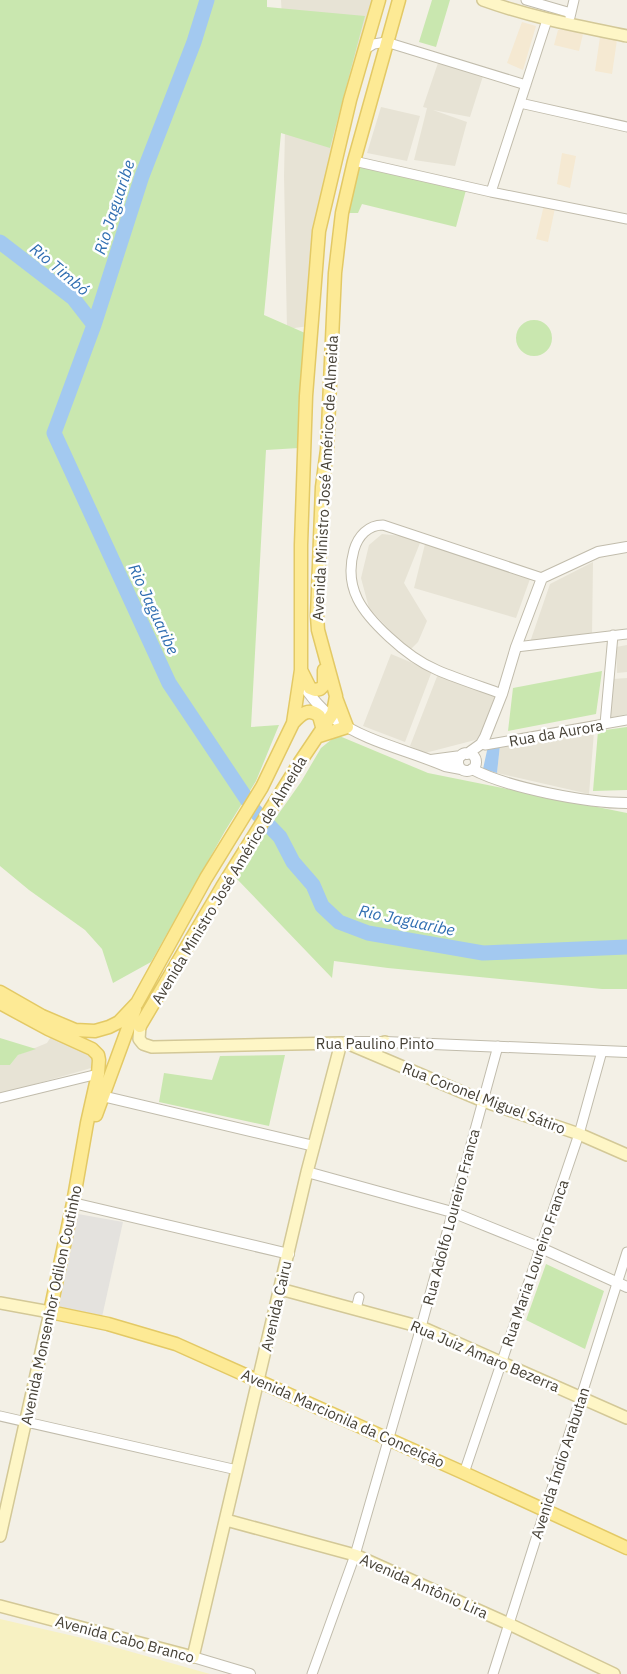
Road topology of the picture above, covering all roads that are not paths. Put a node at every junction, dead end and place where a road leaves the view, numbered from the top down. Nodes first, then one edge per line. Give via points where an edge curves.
1 (379, 0) edge
2 (399, 0) edge
3 (483, 0) edge
4 (530, 0) edge
5 (574, 0) edge
6 (571, 13) junction
7 (534, 16) junction
8 (547, 20) junction
9 (568, 25) junction
10 (627, 36) edge
11 (386, 42) junction
12 (364, 50) junction
13 (526, 85) junction
14 (520, 104) junction
15 (627, 127) edge
16 (354, 161) junction
17 (491, 192) junction
18 (627, 219) edge
19 (627, 547) edge
20 (542, 578) junction
21 (627, 634) edge
22 (612, 636) junction
23 (320, 641) junction
24 (516, 648) junction
25 (300, 675) junction
26 (502, 694) junction
27 (336, 696) junction
28 (331, 717) junction
29 (627, 720) edge
30 (293, 723) junction
31 (605, 724) junction
32 (347, 727) junction
33 (321, 733) junction
34 (484, 742) junction
35 (464, 754) junction
36 (431, 760) junction
37 (474, 766) junction
38 (461, 769) junction
39 (627, 803) edge
40 (0, 992) edge
41 (0, 1003) edge
42 (137, 1003) junction
43 (140, 1026) joint
44 (341, 1042) junction
45 (384, 1042) junction
46 (498, 1046) junction
47 (602, 1051) junction
48 (627, 1052) edge
49 (375, 1055) junction
50 (98, 1074) junction
51 (102, 1096) junction
52 (0, 1098) edge
53 (482, 1101) junction
54 (579, 1134) junction
55 (314, 1146) junction
56 (83, 1150) junction
57 (627, 1155) edge
58 (307, 1172) junction
59 (73, 1203) junction
60 (452, 1212) junction
61 (541, 1248) junction
62 (627, 1252) edge
63 (288, 1254) junction
64 (617, 1283) junction
65 (627, 1287) edge
66 (280, 1289) junction
67 (359, 1297) dead end
68 (0, 1303) edge
69 (356, 1309) junction
70 (50, 1312) junction
71 (421, 1327) junction
72 (502, 1361) junction
73 (259, 1380) junction
74 (582, 1397) junction
75 (0, 1416) edge
76 (627, 1418) edge
77 (26, 1422) junction
78 (388, 1440) junction
79 (237, 1470) junction
80 (464, 1473) junction
81 (545, 1511) junction
82 (226, 1520) junction
83 (0, 1536) edge
84 (627, 1548) edge
85 (355, 1555) junction
86 (0, 1606) edge
87 (508, 1624) junction
88 (193, 1657) junction
89 (250, 1674) edge
90 (312, 1674) edge
91 (493, 1674) edge
92 (614, 1674) edge

1 - 12 main road, Avenida Ministro José Américo de Almeida
2 - 11 main road, Avenida Ministro José Américo de Almeida
3 - 7 main road
4 - 6 street
4 - 7 street
5 - 6 street
6 - 9 street
7 - 8 main road
8 - 9 main road
8 - 13 street
9 - 10 main road
11 - 12 street
11 - 13 street
11 - 16 main road, Avenida Ministro José Américo de Almeida
12 - 25 main road, Avenida Ministro José Américo de Almeida via 319,231 306,396
13 - 14 street
14 - 15 street
14 - 17 street
16 - 17 street
16 - 23 main road, Avenida Ministro José Américo de Almeida via 342,213 335,273 322,487 317,616
17 - 18 street
19 - 20 street via 598,552
20 - 24 street
20 - 26 street via 383,525 367,529 357,541 351,580 364,612 377,626 421,662
21 - 22 street
22 - 24 street
22 - 31 street
23 - 25 main road via 324,684 318,690 312,690
23 - 27 main road, Avenida Ministro José Américo de Almeida
24 - 26 street
25 - 28 street via 317,704
25 - 30 main road, Avenida Ministro José Américo de Almeida
26 - 34 street
27 - 28 main road, Avenida Ministro José Américo de Almeida
27 - 32 main road
28 - 32 street
28 - 33 main road, Avenida Ministro José Américo de Almeida
29 - 31 street, Rua da Aurora
30 - 33 main road via 304,712 312,712 322,722
30 - 42 main road, Avenida Ministro José Américo de Almeida via 262,787 206,878
31 - 34 street, Rua da Aurora
32 - 33 main road
32 - 36 street
33 - 43 main road, Avenida Ministro José Américo de Almeida via 222,887
34 - 35 street
34 - 37 street
35 - 36 street
35 - 37 street via 474,758
35 - 38 street via 458,764
36 - 38 street via 448,768
37 - 38 street via 467,771
37 - 39 street via 490,777 548,792
40 - 42 main road, Avenida Ministro José Américo de Almeida via 75,1030 95,1031 109,1027 119,1022
41 - 50 main road via 92,1048 98,1055
42 - 51 main road
43 - 44 main road, Rua Paulino Pinto via 139,1039 152,1047
44 - 45 street, Rua Paulino Pinto
44 - 49 main road, Rua Coronel Miguel Sátiro
44 - 55 main road, Avenida Cairu
45 - 46 street, Rua Paulino Pinto
45 - 49 main road via 379,1044
46 - 47 street, Rua Paulino Pinto
46 - 53 street, Rua Adolfo Loureiro Franca
47 - 48 street, Rua Paulino Pinto
47 - 54 street, Rua Maria Loureiro Franca
49 - 53 main road, Rua Coronel Miguel Sátiro
50 - 52 street
50 - 56 main road, Avenida Monsenhor Odilon Coutinho
51 - 55 street
51 - 56 main road
53 - 54 main road, Rua Coronel Miguel Sátiro
53 - 60 street, Rua Adolfo Loureiro Franca
54 - 57 main road, Rua Coronel Miguel Sátiro
54 - 61 street, Rua Maria Loureiro Franca
55 - 58 main road, Avenida Cairu
56 - 59 main road, Avenida Monsenhor Odilon Coutinho
58 - 60 street
58 - 63 main road, Avenida Cairu
59 - 63 street
59 - 70 main road, Avenida Monsenhor Odilon Coutinho
60 - 61 street
60 - 71 street, Rua Adolfo Loureiro Franca
61 - 64 street
61 - 72 street, Rua Maria Loureiro Franca
62 - 64 street, Avenida Índio Arabutan
63 - 66 main road, Avenida Cairu
64 - 65 street
64 - 74 street, Avenida Índio Arabutan
66 - 69 main road, Rua Juiz Amaro Bezerra
66 - 73 main road, Avenida Cairu
67 - 69 street
68 - 70 main road
69 - 71 main road, Rua Juiz Amaro Bezerra
70 - 73 main road, Avenida Marcionila da Conceição via 108,1324 176,1344
70 - 77 main road, Avenida Monsenhor Odilon Coutinho
71 - 72 main road, Rua Juiz Amaro Bezerra
71 - 78 street, Rua Adolfo Loureiro Franca
72 - 74 main road, Rua Juiz Amaro Bezerra
72 - 80 street, Rua Maria Loureiro Franca
73 - 78 main road, Avenida Marcionila da Conceição
73 - 79 main road, Avenida Cairu
74 - 76 main road, Rua Juiz Amaro Bezerra
74 - 81 street, Avenida Índio Arabutan
75 - 77 street
77 - 79 street
77 - 83 main road, Avenida Monsenhor Odilon Coutinho
78 - 80 main road, Avenida Marcionila da Conceição
78 - 85 street, Rua Adolfo Loureiro Franca
79 - 82 main road, Avenida Cairu
80 - 81 main road, Avenida Marcionila da Conceição
81 - 84 main road, Avenida Marcionila da Conceição
81 - 87 street, Avenida Índio Arabutan
82 - 85 main road, Avenida Antônio Lira
82 - 88 main road, Avenida Cairu
85 - 87 main road, Avenida Antônio Lira
85 - 90 street, Rua Adolfo Loureiro Franca
86 - 88 main road, Avenida Cabo Branco
87 - 91 street, Avenida Índio Arabutan
87 - 92 main road, Avenida Antônio Lira
88 - 89 street, Avenida Cabo Branco

